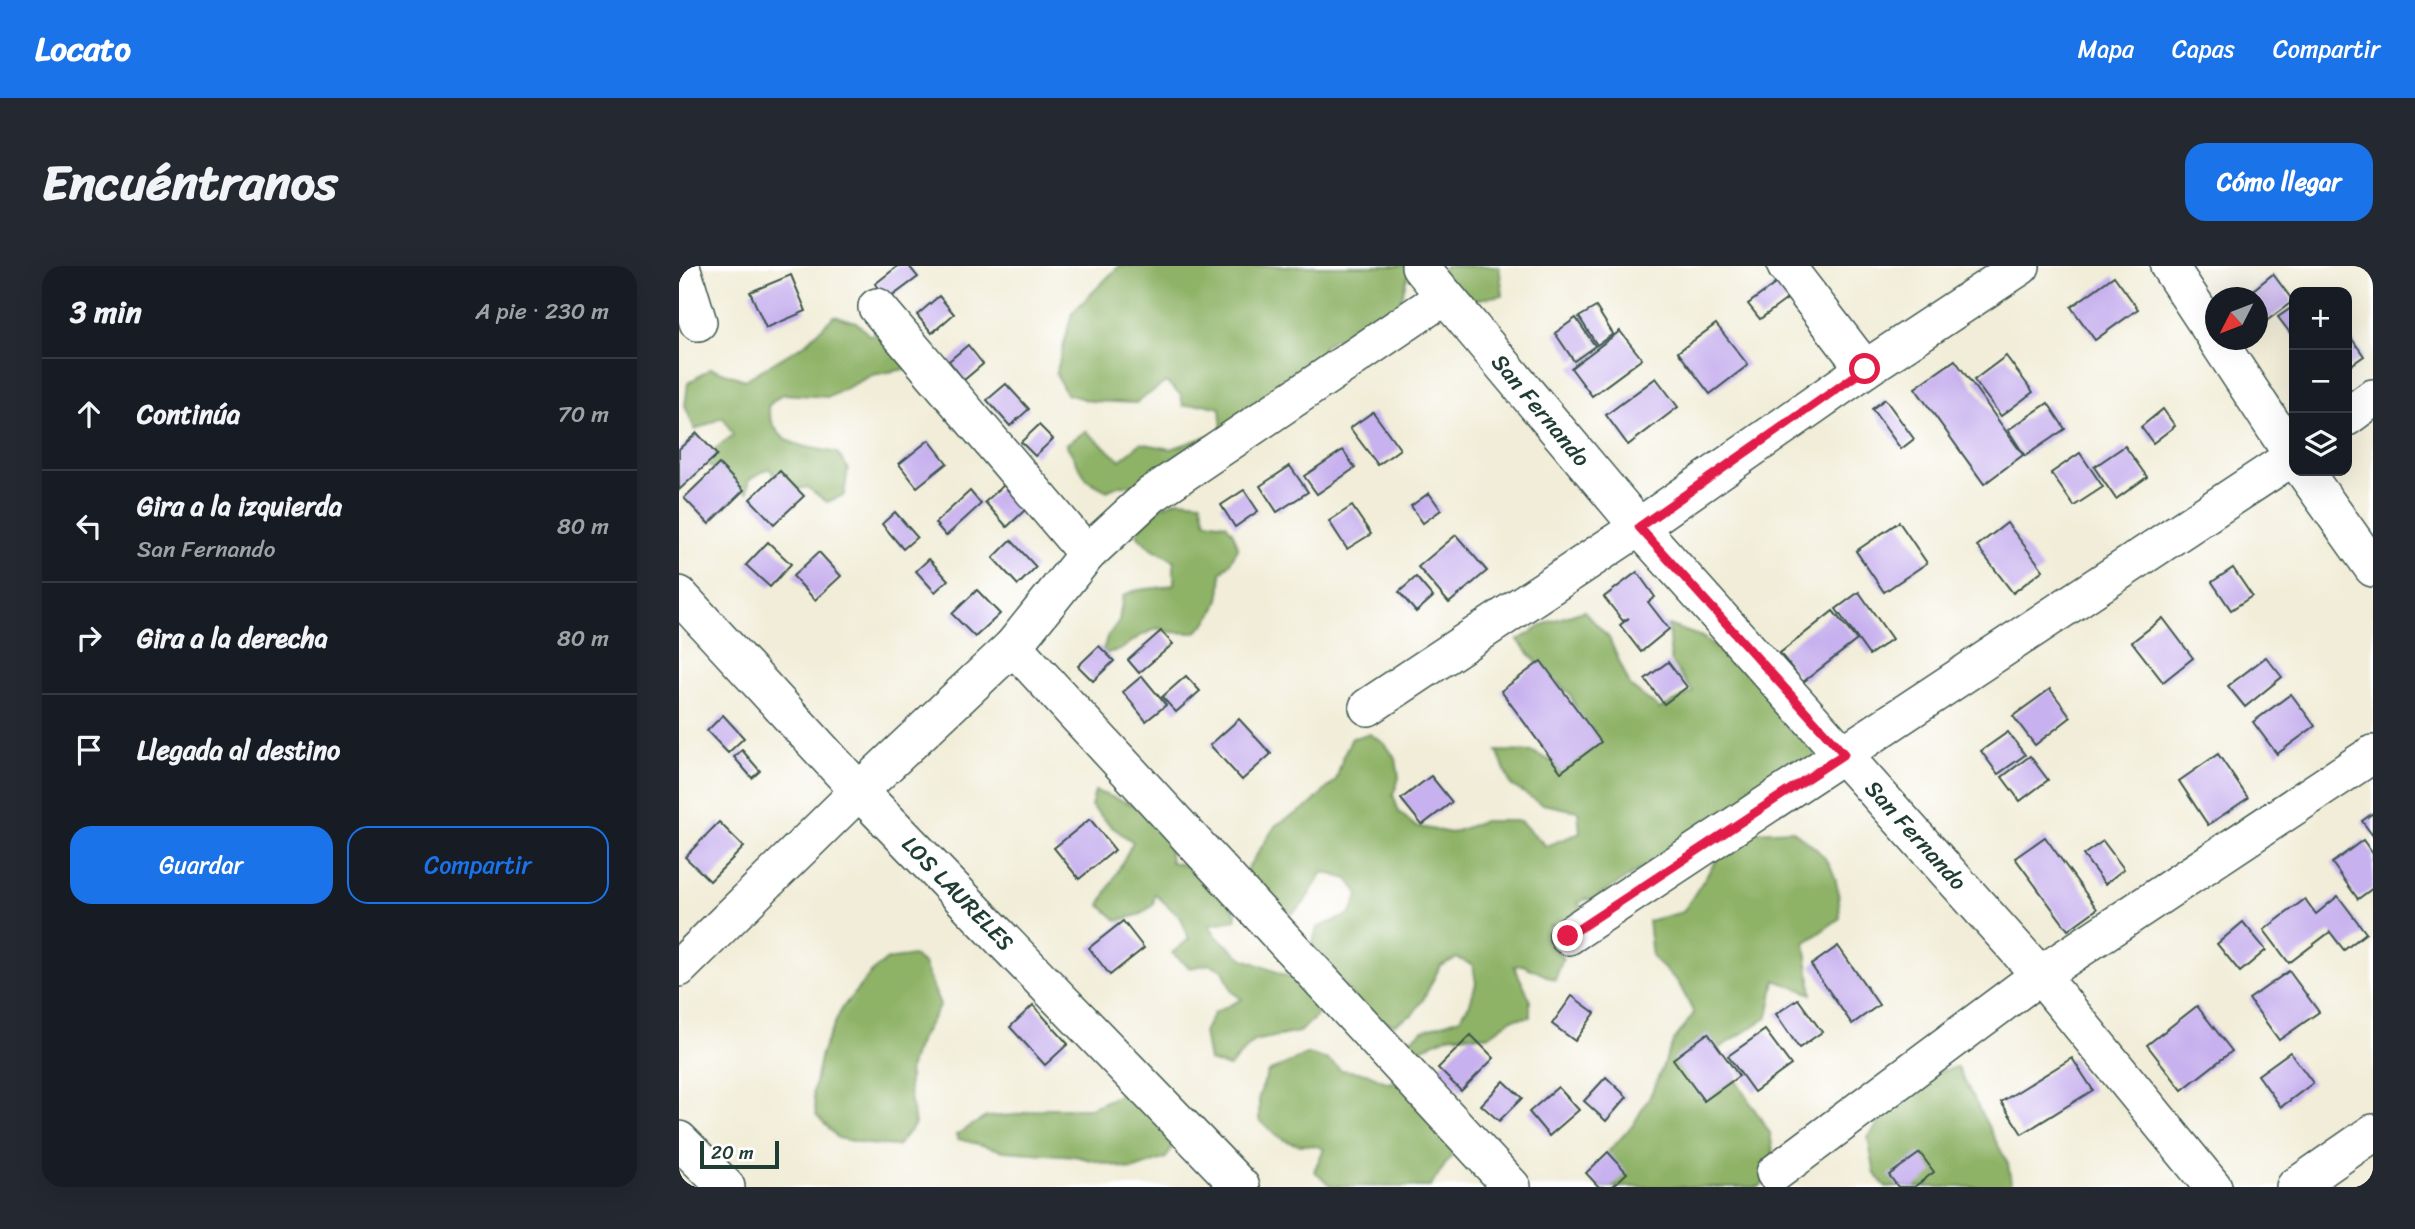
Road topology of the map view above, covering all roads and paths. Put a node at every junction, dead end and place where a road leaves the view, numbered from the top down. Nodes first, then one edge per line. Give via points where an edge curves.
1 (681, 266) edge
2 (1420, 266) edge
3 (1786, 266) edge
4 (2021, 266) edge
5 (2169, 266) edge
6 (1445, 296) junction
7 (877, 307) dead end
8 (2205, 321) edge
9 (698, 322) dead end
10 (2224, 350) edge
11 (1865, 369) junction
12 (2373, 398) edge
13 (2352, 413) edge
14 (2289, 448) edge
15 (2289, 459) edge
16 (2308, 476) edge
17 (1639, 527) junction
18 (1087, 554) junction
19 (2373, 568) edge
20 (679, 595) edge
21 (1013, 646) junction
22 (1368, 707) dead end
23 (1844, 754) junction
24 (2373, 754) edge
25 (859, 791) junction
26 (1568, 936) dead end
27 (679, 968) edge
28 (2040, 975) junction
29 (2373, 1133) edge
30 (679, 1140) edge
31 (1775, 1173) dead end
32 (1507, 1185) edge
33 (726, 1187) edge
34 (1241, 1187) edge
35 (2213, 1187) edge
36 (2295, 1187) edge

1 - 9 street
2 - 6 street, San Fernando
3 - 11 street
4 - 11 street
5 - 8 street
6 - 17 street, San Fernando
6 - 18 street via 1151,495
7 - 18 street
10 - 14 street
11 - 17 street
12 - 13 street
15 - 23 street
16 - 19 street
17 - 22 street
17 - 23 street, San Fernando
18 - 21 street
20 - 25 street, LOS LAURELES
21 - 25 street
21 - 32 street
23 - 26 street
23 - 28 street, San Fernando
24 - 28 street
25 - 27 street
25 - 34 street, LOS LAURELES
28 - 31 street
28 - 35 street, San Fernando
29 - 36 street
30 - 33 street

